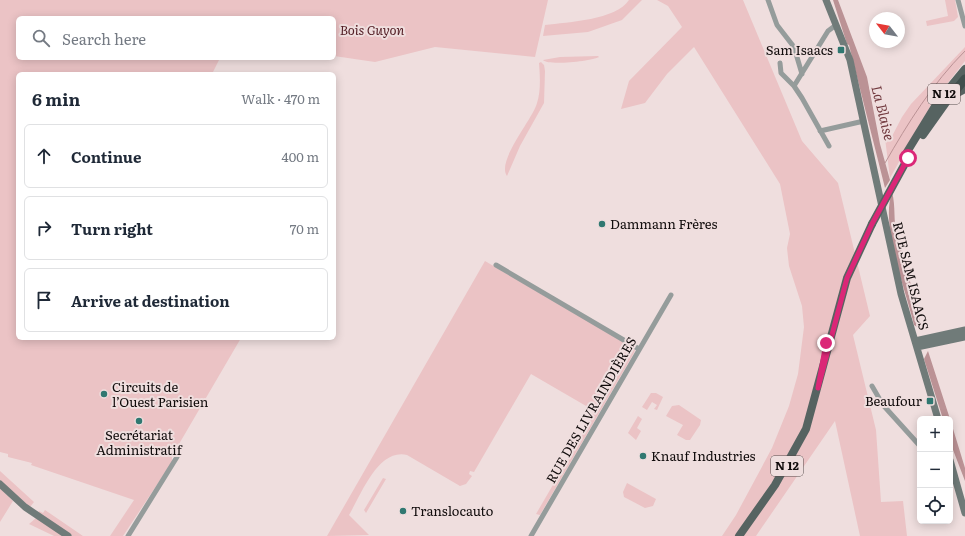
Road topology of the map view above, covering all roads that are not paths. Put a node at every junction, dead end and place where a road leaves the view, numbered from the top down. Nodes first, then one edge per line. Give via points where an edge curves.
1 (768, 0) edge
2 (826, 0) edge
3 (958, 0) edge
4 (836, 25) junction
5 (965, 26) edge
6 (780, 63) dead end
7 (965, 69) edge
8 (802, 74) junction
9 (965, 79) edge
10 (794, 86) junction
11 (965, 89) edge
12 (950, 97) junction
13 (864, 121) junction
14 (820, 131) junction
15 (828, 146) dead end
16 (908, 155) junction
17 (496, 265) dead end
18 (670, 295) dead end
19 (965, 330) edge
20 (965, 337) edge
21 (916, 344) junction
22 (639, 348) junction
23 (872, 386) dead end
24 (937, 416) edge
25 (917, 443) edge
26 (177, 457) dead end
27 (953, 475) edge
28 (0, 484) edge
29 (965, 513) edge
30 (68, 536) edge
31 (128, 536) edge
32 (531, 536) edge
33 (739, 536) edge

1 - 8 street via 778,26 794,47
2 - 4 main road, RUE SAM ISAACS
3 - 5 street
4 - 8 street via 828,31
4 - 13 main road, RUE SAM ISAACS via 850,60
6 - 10 street via 781,73
7 - 16 main road, N 12 via 937,104
8 - 10 street
9 - 12 highway, N 12
10 - 14 street
11 - 12 main road
12 - 16 main road, N 12
13 - 14 street
13 - 21 main road, RUE SAM ISAACS via 896,272
14 - 15 street
16 - 33 main road, N 12, bridge via 872,221 847,278 806,429 775,485
17 - 22 street
18 - 22 street, RUE DES LIVRAINDIÈRES
19 - 21 main road
20 - 21 main road
21 - 24 main road, RUE SAM ISAACS
22 - 32 street, RUE DES LIVRAINDIÈRES
23 - 25 street via 883,405
26 - 31 street
27 - 29 main road
28 - 30 main road via 25,507

